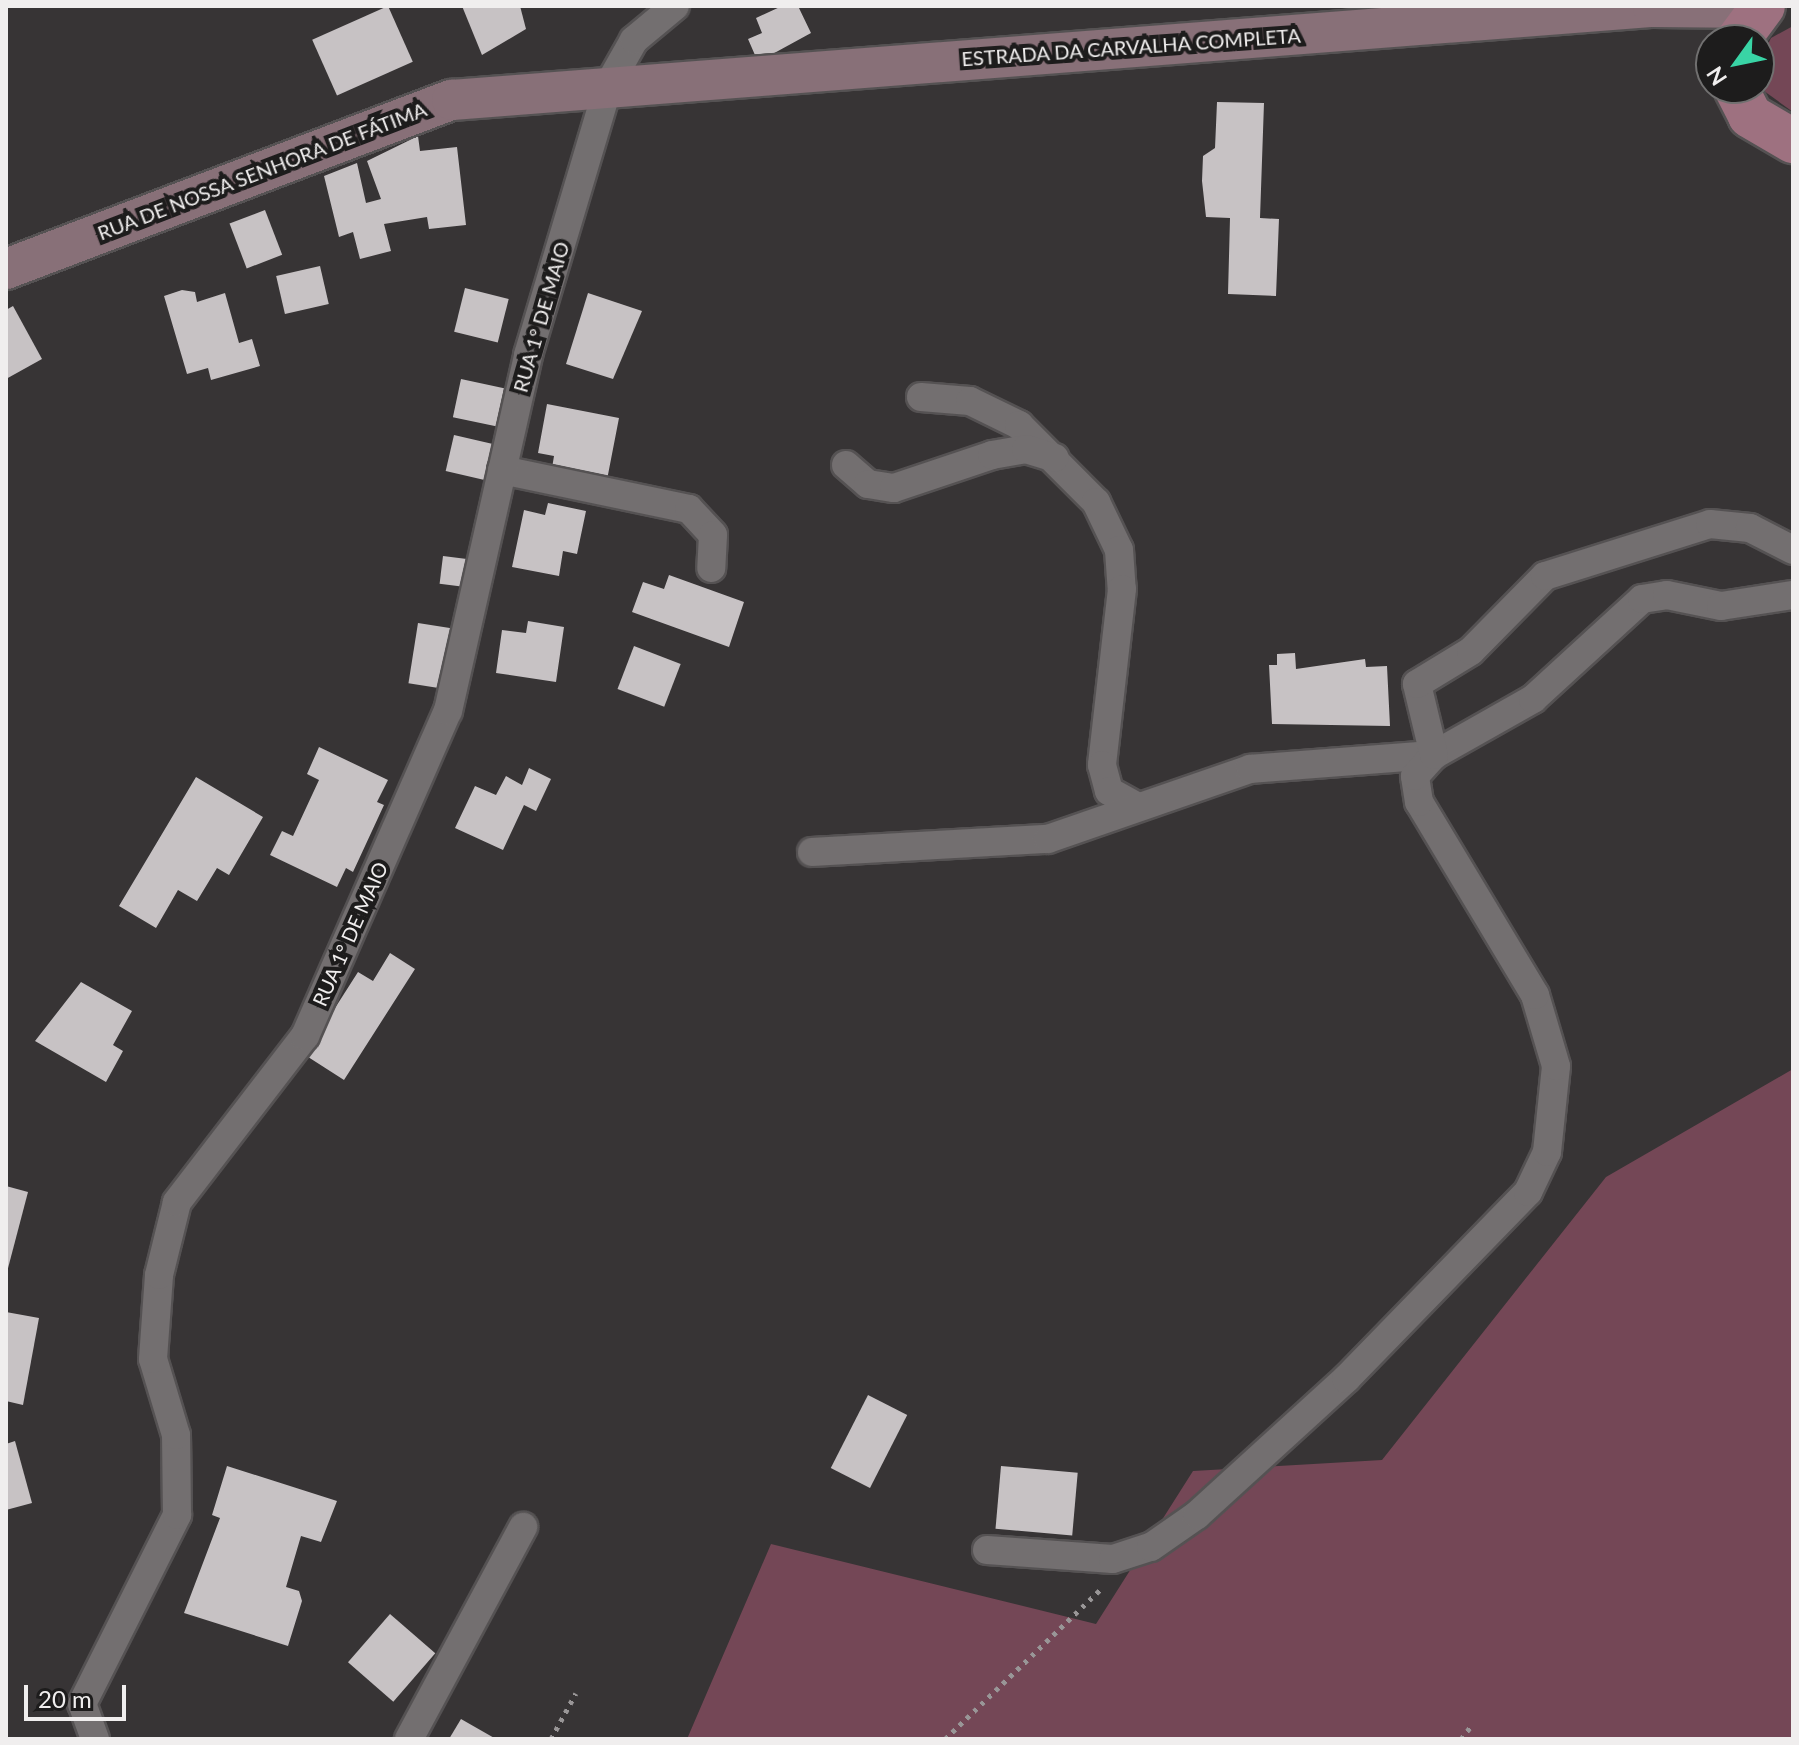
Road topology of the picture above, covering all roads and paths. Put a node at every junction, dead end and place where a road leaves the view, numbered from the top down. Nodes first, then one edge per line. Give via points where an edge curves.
1 (675, 6) edge
2 (1652, 7) edge
3 (1753, 18) edge
4 (1704, 24) edge
5 (634, 40) junction
6 (655, 83) junction
7 (608, 86) junction
8 (544, 91) junction
9 (1744, 104) edge
10 (1793, 141) edge
11 (6, 269) edge
12 (921, 397) dead end
13 (1059, 460) junction
14 (846, 465) dead end
15 (502, 470) junction
16 (1793, 550) edge
17 (711, 568) dead end
18 (1793, 595) edge
19 (1434, 755) junction
20 (1136, 806) junction
21 (812, 852) dead end
22 (523, 1527) dead end
23 (987, 1550) dead end
24 (1107, 1584) dead end
25 (576, 1693) dead end
26 (1471, 1726) dead end
27 (95, 1739) edge
28 (409, 1739) edge
29 (551, 1739) edge
30 (945, 1739) edge
31 (1461, 1739) edge

1 - 5 street
2 - 3 street, ESTRADA DA CARVALHA COMPLETA
2 - 4 street, ESTRADA DA CARVALHA COMPLETA
2 - 6 street, ESTRADA DA CARVALHA COMPLETA
5 - 6 street via 641,72
5 - 7 street
5 - 8 street via 594,71
6 - 7 street, ESTRADA DA CARVALHA COMPLETA
7 - 8 street, RUA DE NOSSA SENHORA DE FÁTIMA
7 - 15 street, RUA 1° DE MAIO via 528,355
8 - 11 street, RUA DE NOSSA SENHORA DE FÁTIMA via 452,100
9 - 10 main road via 1750,116
12 - 13 street via 970,401 1019,425
13 - 14 street via 1026,449 894,488 868,484
13 - 20 street via 1096,502 1119,550 1122,589 1102,765 1109,791
15 - 17 street via 689,509 713,535
15 - 27 street, RUA 1° DE MAIO via 448,711 305,1036 177,1202 159,1275 153,1359 176,1435 177,1515 82,1704
16 - 19 street via 1750,528 1710,524 1545,576 1471,651 1417,684
18 - 19 street via 1721,606 1667,595 1642,599 1533,699
19 - 20 street via 1250,769
19 - 23 street via 1415,776 1419,802 1535,995 1556,1066 1547,1152 1528,1192 1346,1379 1197,1515 1151,1547 1113,1559
20 - 21 street via 1048,839
22 - 28 street
24 - 30 path
25 - 29 path
26 - 31 path

